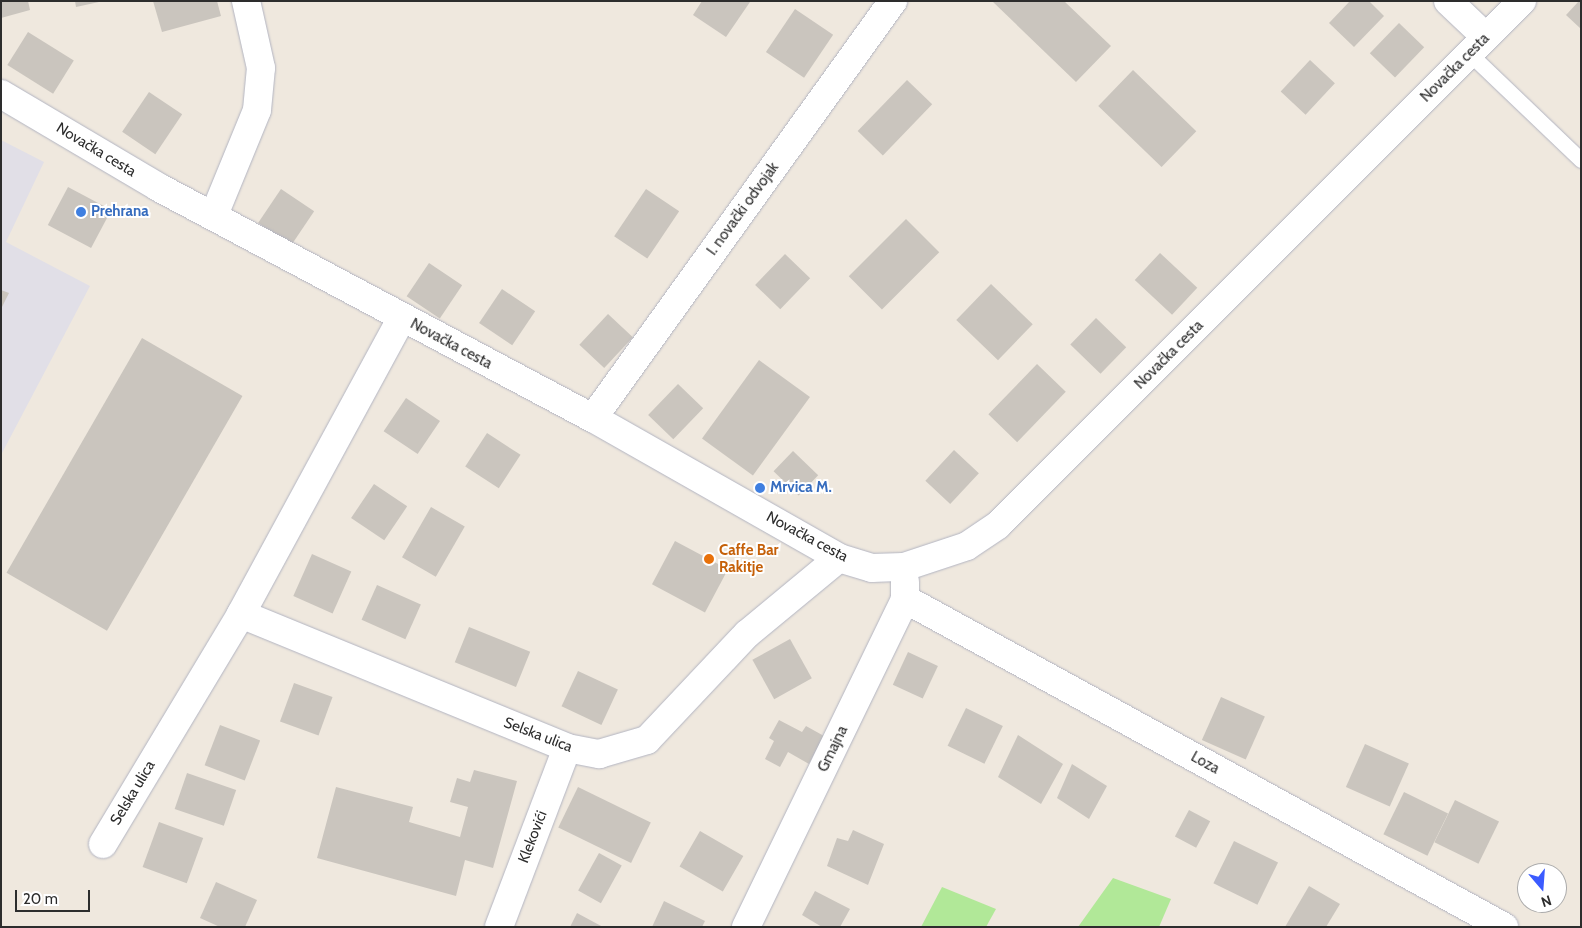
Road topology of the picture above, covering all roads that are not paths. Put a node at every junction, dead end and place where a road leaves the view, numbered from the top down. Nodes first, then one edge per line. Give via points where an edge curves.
1 (246, 1) edge
2 (1448, 1) edge
3 (1522, 1) edge
4 (884, 4) edge
5 (1478, 45) junction
6 (1, 94) edge
7 (1581, 160) edge
8 (214, 215) junction
9 (402, 318) junction
10 (593, 418) junction
11 (839, 558) junction
12 (904, 567) junction
13 (905, 599) junction
14 (241, 614) junction
15 (567, 748) junction
16 (103, 844) dead end
17 (499, 927) edge
18 (746, 927) edge
19 (1504, 927) edge

1 - 8 street via 261,68 257,110
2 - 5 street
3 - 5 street, Novačka cesta
4 - 10 street, I. novački odvojak
5 - 7 lane
5 - 12 street, Novačka cesta via 998,525 967,546
6 - 8 street, Novačka cesta via 158,187
8 - 9 street, Novačka cesta
9 - 10 street, Novačka cesta
9 - 14 street, Selska ulica
10 - 11 street, Novačka cesta
11 - 12 street, Novačka cesta via 872,568
11 - 15 street, Selska ulica via 747,634 647,740 599,754
12 - 13 street, Gmajna
13 - 18 street, Gmajna
13 - 19 street, Loza
14 - 15 street, Selska ulica
14 - 16 street, Selska ulica
15 - 17 street, Klekovići

